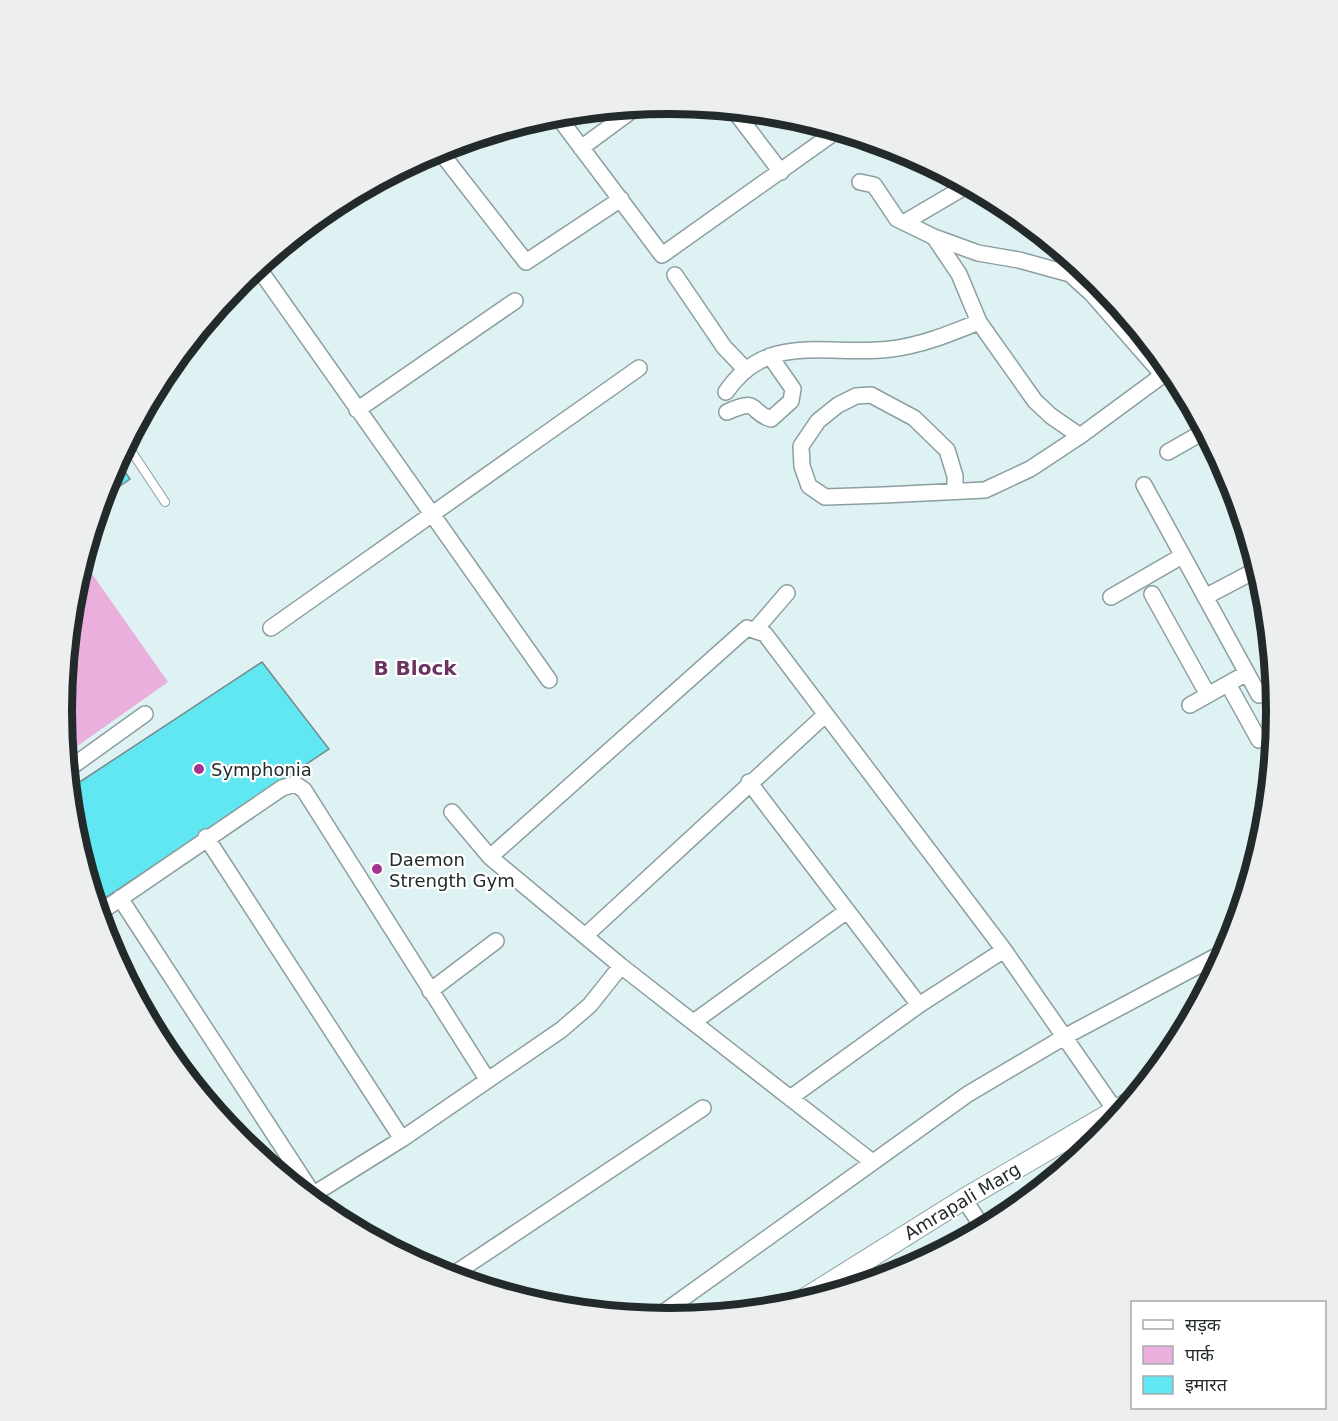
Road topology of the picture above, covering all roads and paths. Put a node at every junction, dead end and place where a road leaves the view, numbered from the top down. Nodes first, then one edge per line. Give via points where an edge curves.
1 (625, 116) edge
2 (741, 118) edge
3 (563, 123) edge
4 (830, 136) edge
5 (581, 148) junction
6 (445, 158) edge
7 (781, 172) junction
8 (860, 182) dead end
9 (961, 190) edge
10 (621, 199) junction
11 (905, 222) junction
12 (934, 237) junction
13 (1066, 265) edge
14 (262, 274) edge
15 (1070, 274) junction
16 (675, 275) dead end
17 (515, 301) dead end
18 (979, 322) junction
19 (1145, 350) edge
20 (770, 356) junction
21 (639, 368) dead end
22 (745, 369) junction
23 (1162, 375) edge
24 (726, 392) dead end
25 (357, 410) junction
26 (727, 412) dead end
27 (1198, 435) edge
28 (1080, 436) junction
29 (131, 451) edge
30 (1168, 452) dead end
31 (1144, 485) dead end
32 (955, 491) junction
33 (165, 502) dead end
34 (430, 514) junction
35 (1182, 556) junction
36 (1250, 573) edge
37 (787, 593) dead end
38 (1152, 594) dead end
39 (1111, 597) dead end
40 (1205, 597) junction
41 (271, 628) dead end
42 (756, 629) junction
43 (1247, 673) junction
44 (549, 680) dead end
45 (1228, 684) junction
46 (1265, 691) edge
47 (1208, 695) junction
48 (1190, 705) dead end
49 (145, 714) dead end
50 (825, 715) junction
51 (1259, 740) dead end
52 (75, 765) edge
53 (749, 782) junction
54 (452, 812) dead end
55 (206, 837) junction
56 (490, 857) junction
57 (120, 898) junction
58 (106, 908) edge
59 (847, 911) junction
60 (585, 936) junction
61 (496, 941) dead end
62 (1004, 950) junction
63 (1212, 959) edge
64 (621, 966) junction
65 (430, 991) junction
66 (919, 1005) junction
67 (694, 1021) junction
68 (1066, 1036) junction
69 (487, 1079) junction
70 (790, 1098) junction
71 (1119, 1103) edge
72 (703, 1108) dead end
73 (1109, 1114) edge
74 (1073, 1135) junction
75 (402, 1139) junction
76 (1079, 1144) edge
77 (872, 1161) junction
78 (300, 1180) edge
79 (317, 1192) edge
80 (964, 1199) junction
81 (979, 1221) edge
82 (461, 1270) edge
83 (823, 1287) edge
84 (669, 1308) edge

1 - 5 street
2 - 7 street
3 - 5 street
4 - 7 street
5 - 10 street
6 - 10 street via 526,262
7 - 10 street via 662,255
8 - 11 street via 874,185 897,219
9 - 11 street
11 - 12 street
12 - 15 street via 978,253
12 - 18 street via 958,274
13 - 15 street
14 - 25 street
15 - 19 street
16 - 22 street via 724,347
17 - 25 street
18 - 20 street via 920,345 887,350 809,348
18 - 28 street via 1035,400
20 - 22 street
20 - 26 street via 793,389 791,401 771,419 756,407 743,404
21 - 34 street
22 - 24 street
23 - 28 street
25 - 34 street
27 - 30 street
28 - 32 street via 1004,483 985,490
29 - 33 lane
31 - 35 street
32 - 32 street via 825,497 809,486 801,446 818,421 838,405 871,394 914,418 947,450
34 - 41 street
34 - 44 street
35 - 39 street
35 - 40 street
36 - 40 street
37 - 42 street
38 - 47 street
40 - 43 street
42 - 50 street via 765,634
42 - 56 street via 747,628
43 - 45 street
43 - 46 street via 1259,694
45 - 47 street
45 - 51 street
47 - 48 street
49 - 52 street
50 - 53 street
50 - 62 street
53 - 59 street
53 - 60 street
54 - 56 street
55 - 57 street
55 - 65 street via 282,788 295,784 304,790
55 - 75 street
56 - 60 street
57 - 58 street
57 - 78 street
59 - 66 street
59 - 67 street
60 - 64 street
61 - 65 street
62 - 66 street
62 - 68 street
63 - 68 street
64 - 67 street
64 - 69 street via 590,1005 561,1030
65 - 69 street
66 - 70 street
67 - 70 street
68 - 71 street
68 - 77 street via 968,1094
69 - 75 street
70 - 77 street
72 - 82 street
73 - 74 street, Amrapali Marg
74 - 76 street
74 - 80 street, Amrapali Marg
75 - 79 street
77 - 84 street
80 - 81 street
80 - 83 street, Amrapali Marg

